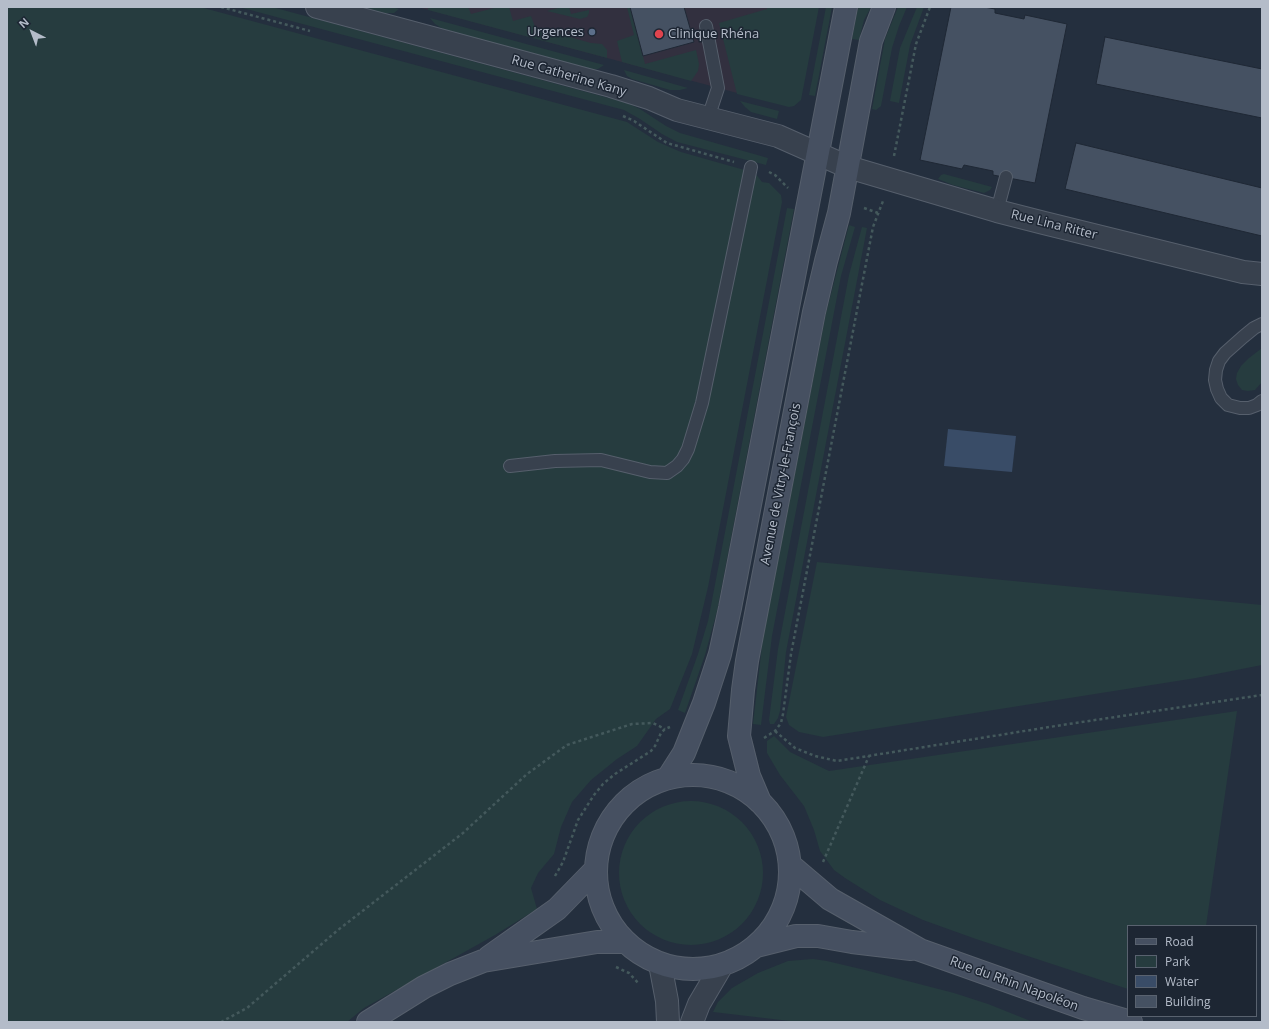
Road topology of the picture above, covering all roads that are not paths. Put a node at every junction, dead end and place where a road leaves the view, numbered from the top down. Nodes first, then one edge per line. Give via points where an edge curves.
1 (317, 7) edge
2 (846, 7) edge
3 (884, 7) edge
4 (706, 26) dead end
5 (708, 118) junction
6 (818, 154) junction
7 (751, 167) road end
8 (848, 167) junction
9 (1006, 177) dead end
10 (997, 211) junction
11 (1262, 274) edge
12 (1262, 324) edge
13 (1262, 401) edge
14 (510, 466) dead end
15 (668, 778) junction
16 (760, 802) junction
17 (790, 865) junction
18 (595, 870) junction
19 (625, 942) junction
20 (756, 946) junction
21 (920, 950) junction
22 (483, 961) junction
23 (660, 964) junction
24 (722, 965) junction
25 (368, 1022) edge
26 (668, 1022) edge
27 (692, 1022) edge
28 (1131, 1022) edge

1 - 5 street, Rue Catherine Kany via 611,86 677,110
2 - 6 main road, Avenue de Vitry-le-François
3 - 8 main road, Avenue de Vitry-le-François via 871,41
4 - 5 lane via 718,88
5 - 6 street, Rue Catherine Kany via 778,136
6 - 8 street
6 - 15 main road, Avenue de Vitry-le-François via 720,654 684,753
7 - 14 lane via 702,403 683,459 667,473 650,472 601,460
8 - 10 street, Rue Lina Ritter
8 - 16 main road, Avenue de Vitry-le-François via 814,312 747,661 739,736 749,776
9 - 10 lane
10 - 11 street, Rue Lina Ritter via 1235,270
12 - 13 lane via 1225,352 1219,361 1215,380 1221,398 1228,405 1249,408
15 - 16 main road via 684,775 717,777 732,782
15 - 18 main road via 639,791 616,812 601,839
16 - 17 main road via 778,824 784,837
17 - 20 main road via 788,895 783,910 767,935
17 - 21 main road, Rue du Rhin Napoléon via 830,899
18 - 19 main road via 602,909
18 - 22 main road via 557,909
19 - 22 main road via 597,942
19 - 23 main road via 641,955
20 - 21 main road, Rue du Rhin Napoléon via 796,936 818,936
20 - 24 main road
21 - 28 main road, Rue du Rhin Napoléon via 1083,1008
22 - 25 main road via 450,974
23 - 24 main road via 691,969
23 - 26 street
24 - 27 street via 699,1004

